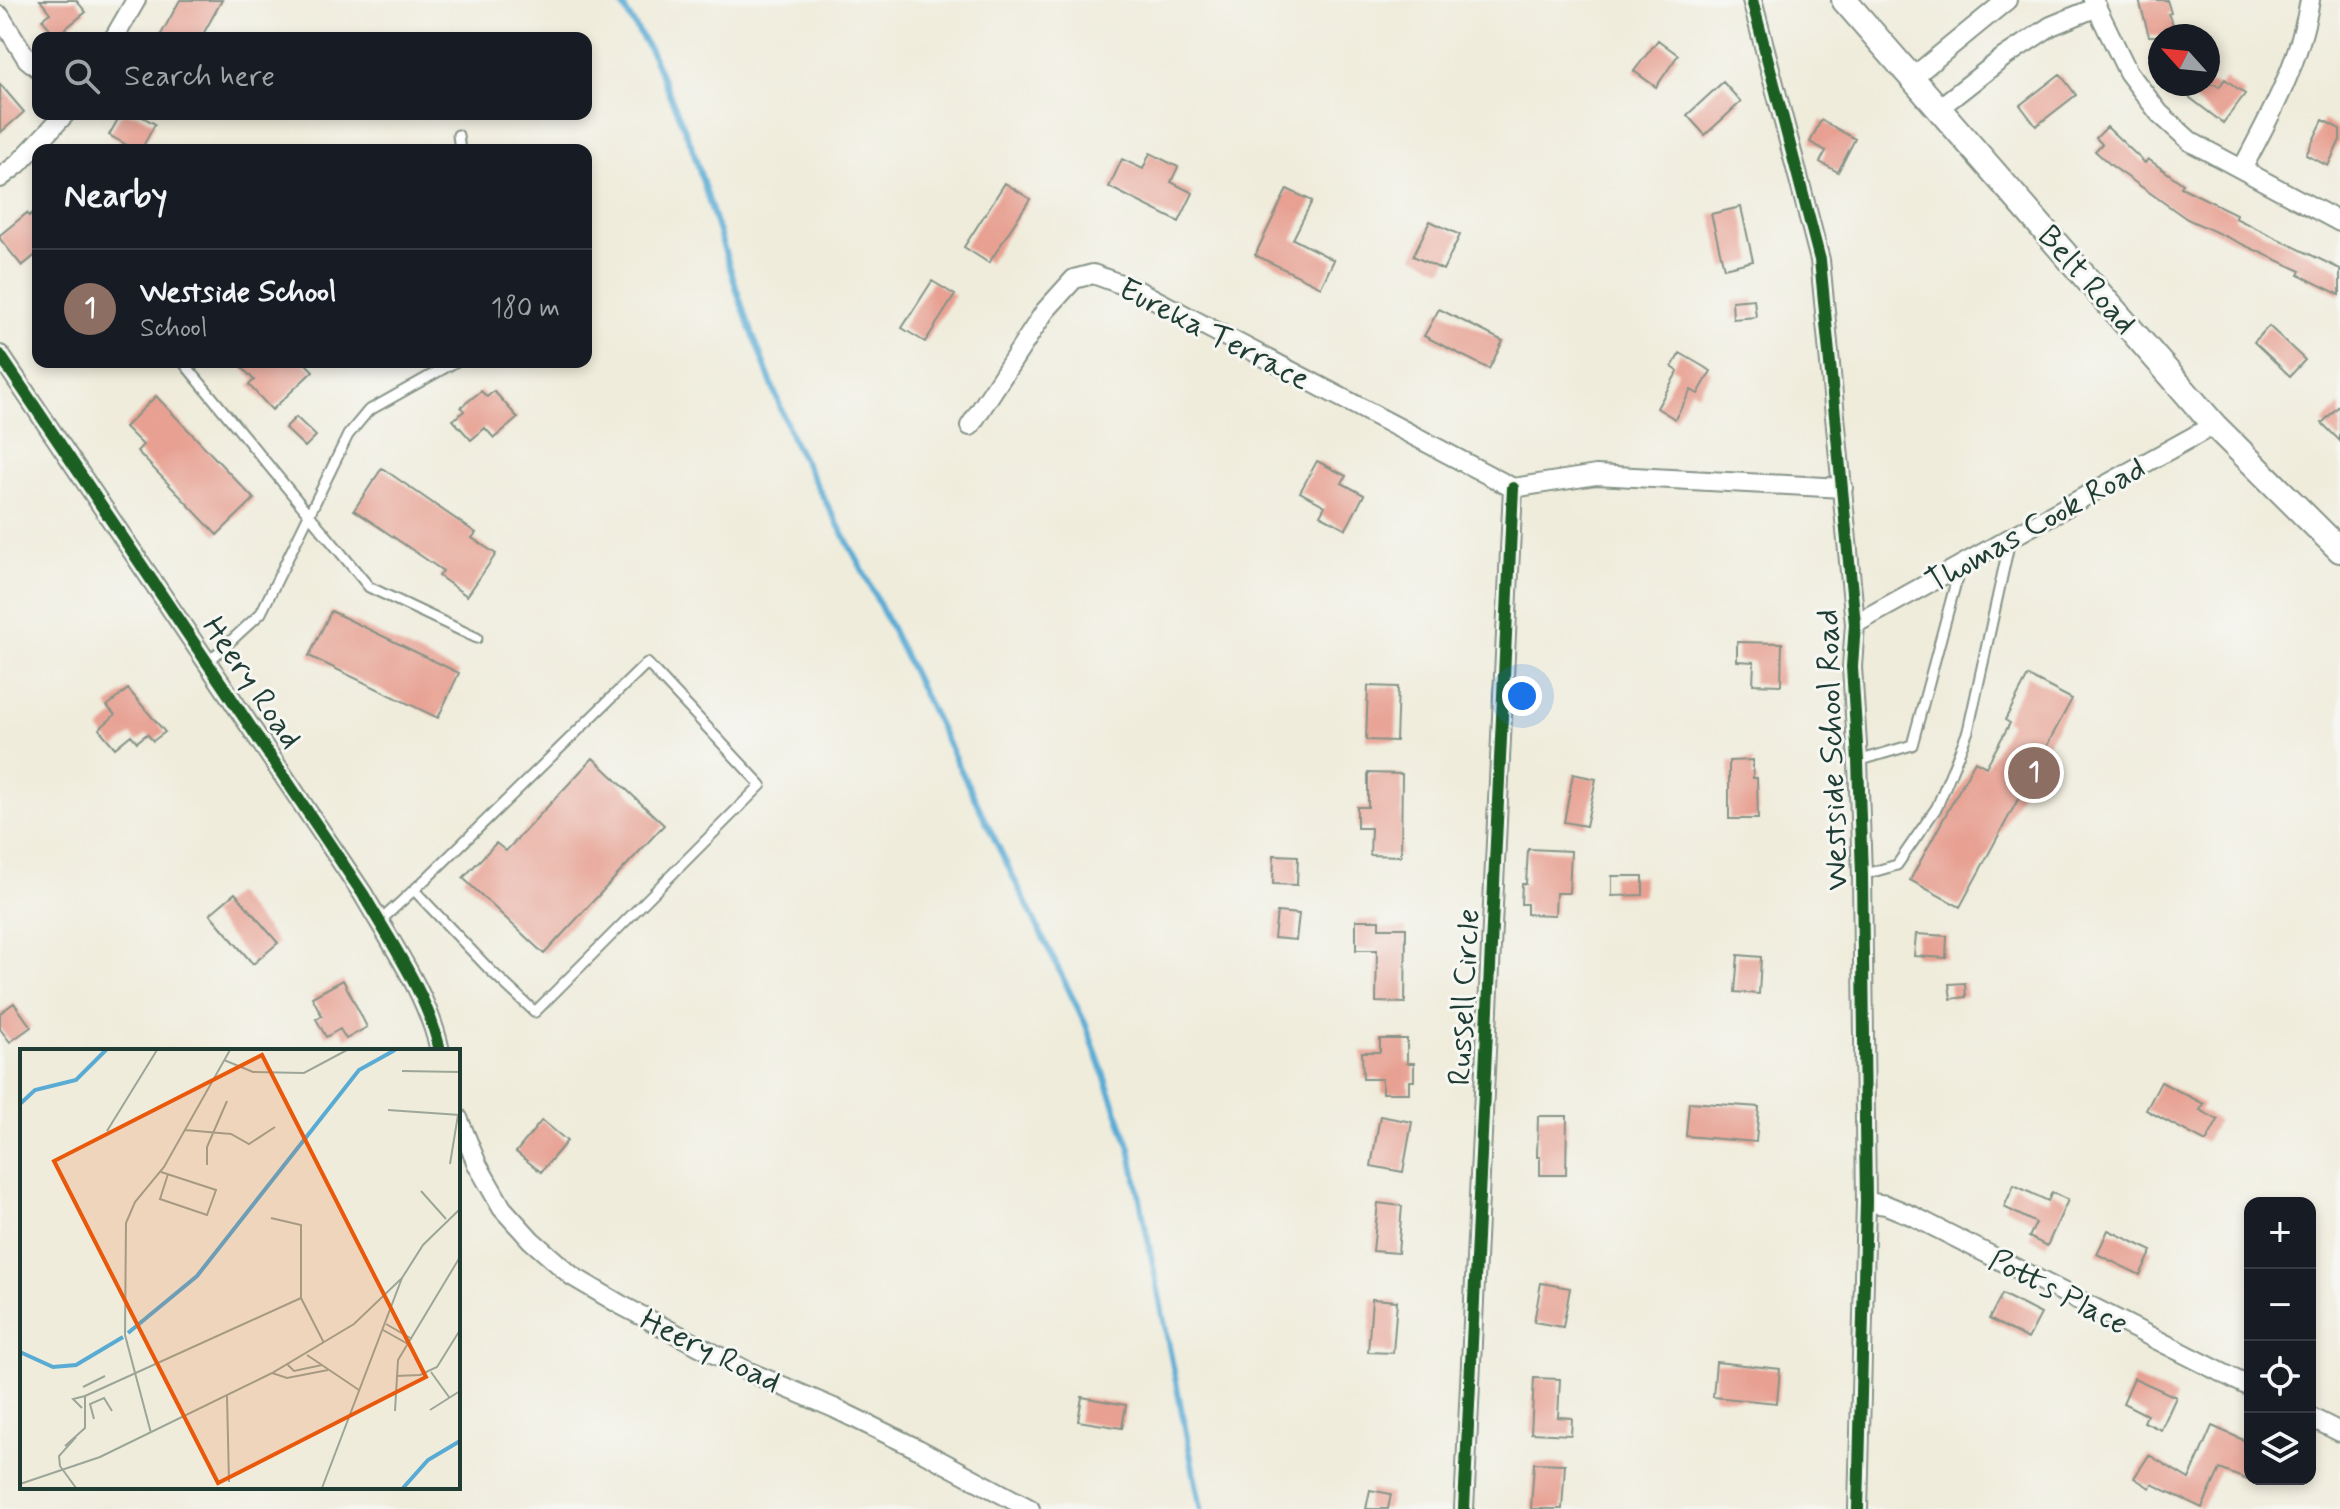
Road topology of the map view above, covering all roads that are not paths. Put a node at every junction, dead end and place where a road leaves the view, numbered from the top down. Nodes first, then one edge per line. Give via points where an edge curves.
1 (136, 0) edge
2 (1752, 0) edge
3 (1844, 0) edge
4 (2007, 0) edge
5 (2310, 0) edge
6 (2095, 4) edge
7 (0, 16) edge
8 (117, 32) edge
9 (32, 63) edge
10 (1913, 77) junction
11 (1939, 108) junction
12 (59, 120) edge
13 (458, 135) dead end
14 (37, 144) edge
15 (459, 144) edge
16 (32, 149) edge
17 (2242, 169) junction
18 (0, 178) edge
19 (2340, 222) edge
20 (0, 355) edge
21 (188, 368) edge
22 (444, 368) edge
23 (2214, 425) junction
24 (970, 426) dead end
25 (1513, 488) junction
26 (1843, 488) junction
27 (309, 514) junction
28 (2011, 538) junction
29 (2340, 550) edge
30 (1960, 566) junction
31 (1855, 624) junction
32 (477, 638) dead end
33 (208, 662) junction
34 (1858, 761) junction
35 (1862, 875) junction
36 (414, 890) junction
37 (379, 922) junction
38 (440, 1049) edge
39 (460, 1123) edge
40 (1866, 1202) junction
41 (2244, 1384) edge
42 (2316, 1420) edge
43 (2340, 1432) edge
44 (1030, 1509) edge
45 (1464, 1509) edge
46 (1858, 1509) edge

1 - 8 street
2 - 26 street, Westside School Road via 1820,260
3 - 10 street, Belt Road
4 - 10 street
5 - 17 street via 2280,97
6 - 11 street via 2004,57
6 - 17 street via 2128,72 2159,113 2191,142
7 - 9 street
10 - 11 street, Belt Road
11 - 23 street, Belt Road
12 - 14 street
13 - 15 lane
16 - 18 street
17 - 19 street
20 - 33 street, Heery Road
21 - 27 lane
22 - 27 lane via 368,411 348,435
23 - 28 street, Thomas Cook Road
23 - 29 street, Belt Road
24 - 25 street, Eureka Terrace via 1045,311 1074,279 1093,274 1137,290
25 - 26 street via 1596,475
25 - 45 street, Russell Circle
26 - 31 street, Westside School Road
27 - 32 lane via 369,587
27 - 33 lane via 261,613
28 - 30 street, Thomas Cook Road
28 - 35 lane via 1968,731 1937,807 1897,865
30 - 31 street, Thomas Cook Road
30 - 34 lane via 1912,745
31 - 34 street, Westside School Road
33 - 37 street, Heery Road
34 - 35 street, Westside School Road
35 - 40 street, Westside School Road
36 - 36 lane via 647,663 761,785 535,1012
36 - 37 lane
37 - 38 street, Heery Road via 435,1029
39 - 44 street, Heery Road via 502,1208 572,1276 747,1371 876,1429
40 - 41 street, Potts Place via 1913,1216
40 - 46 street, Westside School Road
42 - 43 street

